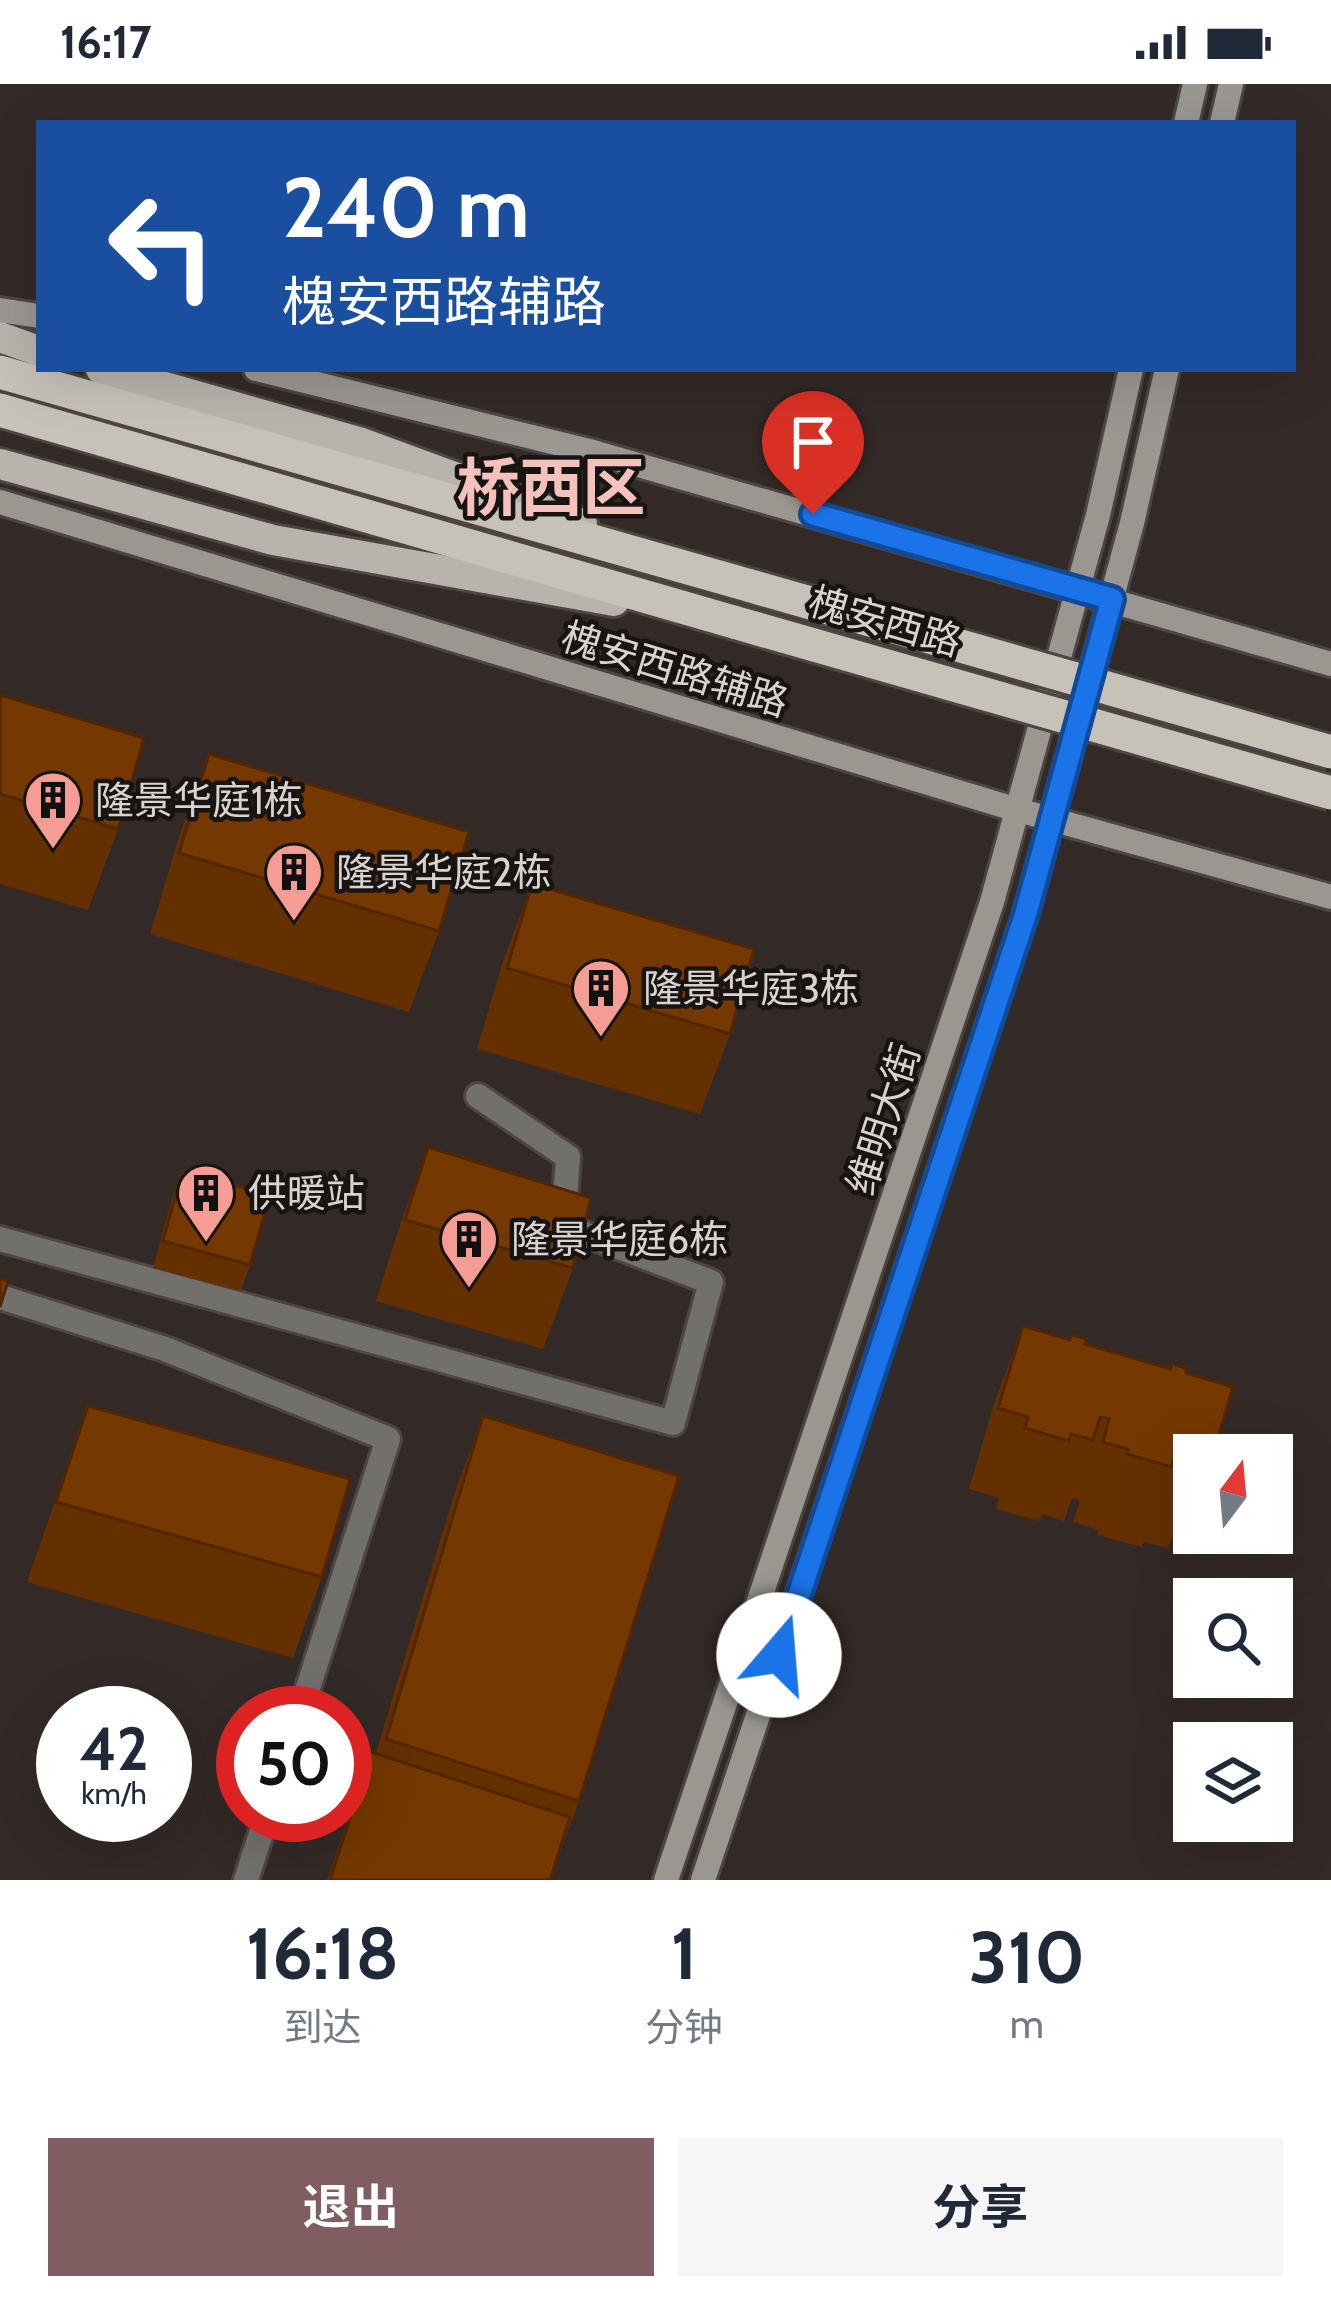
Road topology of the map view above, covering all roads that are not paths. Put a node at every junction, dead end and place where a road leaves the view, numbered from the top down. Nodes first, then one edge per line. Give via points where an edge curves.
1 (1195, 84) edge
2 (1231, 84) edge
3 (1187, 120) edge
4 (1223, 120) edge
5 (0, 310) edge
6 (36, 316) edge
7 (0, 337) edge
8 (36, 350) edge
9 (0, 372) edge
10 (112, 372) edge
11 (268, 372) edge
12 (1130, 372) edge
13 (1166, 372) edge
14 (0, 410) edge
15 (0, 464) edge
16 (0, 502) edge
17 (752, 586) junction
18 (1077, 590) junction
19 (1112, 599) junction
20 (737, 623) junction
21 (1331, 664) edge
22 (1331, 752) edge
23 (1331, 794) edge
24 (1017, 810) junction
25 (1052, 819) junction
26 (1331, 897) edge
27 (478, 1096) dead end
28 (0, 1239) edge
29 (0, 1297) edge
30 (309, 1686) edge
31 (258, 1842) edge
32 (246, 1880) edge
33 (666, 1880) edge
34 (703, 1880) edge

1 - 3 main road
2 - 4 main road
5 - 6 main road
7 - 8 main road
9 - 17 highway, 槐安西路
10 - 17 main road via 362,443
11 - 18 main road via 592,452
12 - 18 main road, 维明大街
13 - 19 main road, 维明大街
14 - 20 highway, 槐安西路
15 - 20 main road via 273,539
16 - 24 main road, 槐安西路辅路
17 - 22 highway, 槐安西路, bridge
18 - 19 main road
18 - 24 main road, 维明大街
19 - 21 main road
19 - 25 main road, 维明大街
20 - 23 highway, 槐安西路, bridge
24 - 25 main road, 槐安西路辅路
24 - 33 main road, 维明大街
25 - 26 main road, 槐安西路辅路
25 - 34 main road, 维明大街
27 - 28 street via 568,1157 563,1226 711,1282 673,1423
29 - 30 street via 165,1349 388,1438
31 - 32 street

